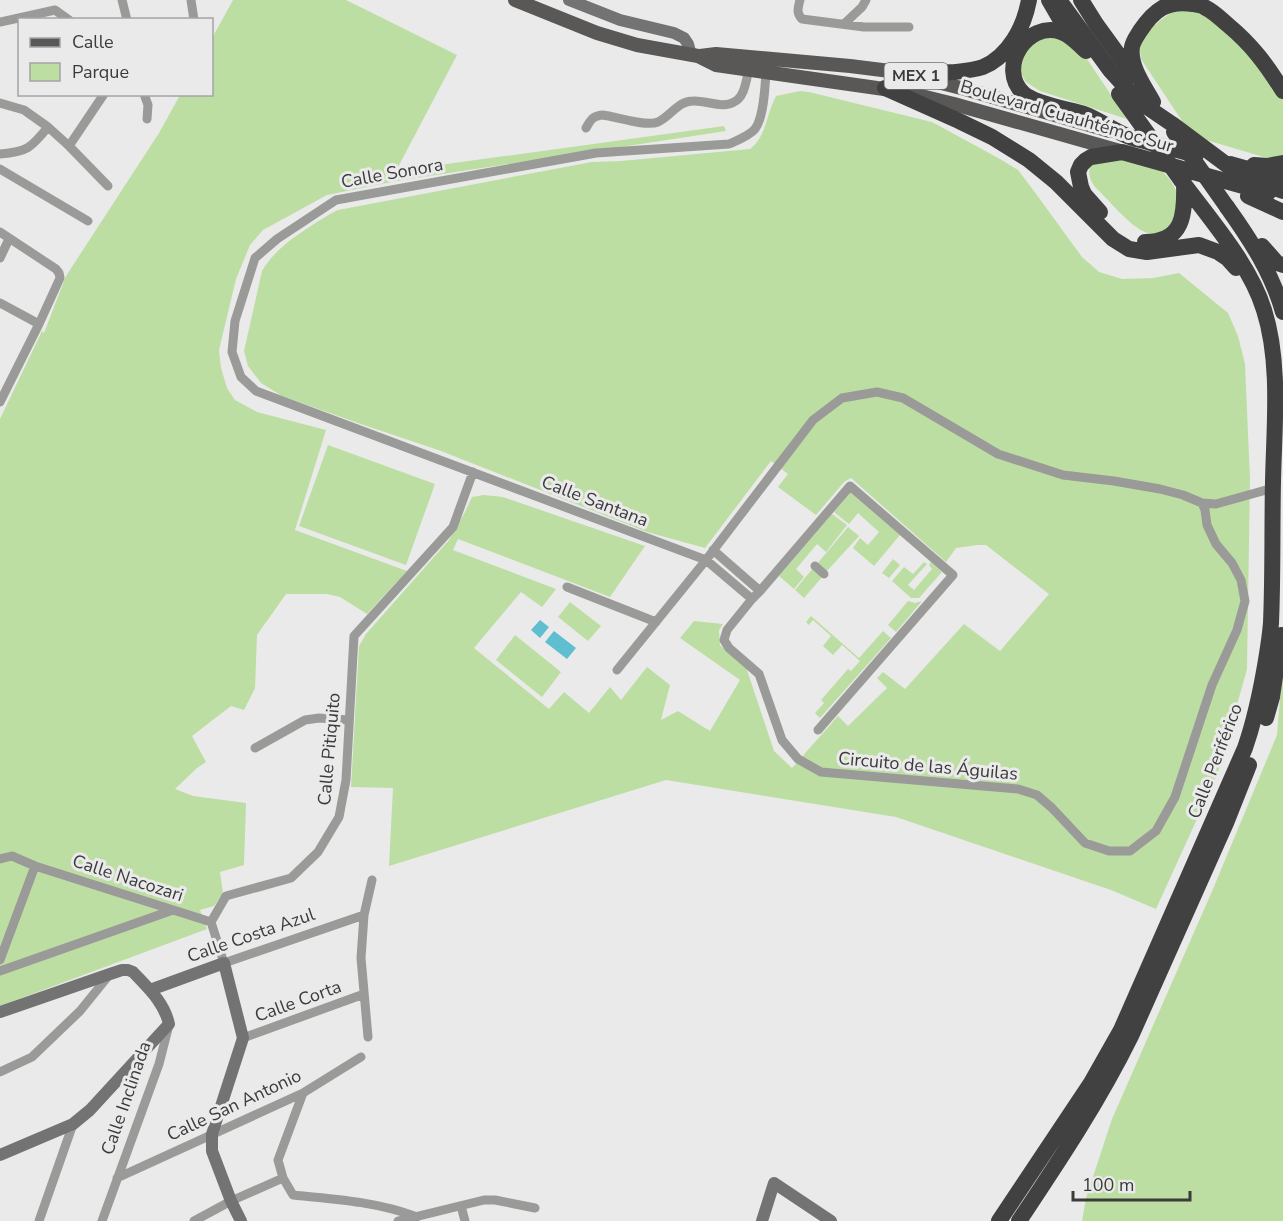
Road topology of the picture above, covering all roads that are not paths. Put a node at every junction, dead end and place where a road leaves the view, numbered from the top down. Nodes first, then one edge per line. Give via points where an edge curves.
1 (122, 0) edge
2 (191, 0) edge
3 (515, 0) edge
4 (568, 0) edge
5 (800, 0) edge
6 (866, 0) edge
7 (1029, 0) edge
8 (1049, 0) edge
9 (1059, 0) edge
10 (1070, 0) edge
11 (1081, 0) edge
12 (1181, 1) edge
13 (1206, 2) edge
14 (56, 5) edge
15 (67, 18) edge
16 (126, 18) edge
17 (194, 18) edge
18 (0, 22) edge
19 (844, 24) junction
20 (909, 27) dead end
21 (1086, 51) junction
22 (695, 55) junction
23 (749, 69) junction
24 (1283, 70) edge
25 (766, 72) junction
26 (918, 76) junction
27 (885, 88) junction
28 (1283, 92) edge
29 (103, 96) edge
30 (145, 96) edge
31 (1154, 102) junction
32 (0, 104) edge
33 (147, 119) dead end
34 (48, 127) junction
35 (586, 128) dead end
36 (1125, 144) junction
37 (69, 146) junction
38 (0, 154) edge
39 (1218, 161) junction
40 (1283, 163) edge
41 (0, 169) edge
42 (1225, 180) junction
43 (1283, 181) edge
44 (1183, 182) junction
45 (108, 186) dead end
46 (1283, 191) edge
47 (1283, 198) edge
48 (1283, 212) edge
49 (88, 221) dead end
50 (0, 232) edge
51 (1246, 233) junction
52 (9, 238) junction
53 (0, 258) edge
54 (1283, 266) edge
55 (1256, 291) junction
56 (0, 303) edge
57 (1283, 312) edge
58 (39, 324) junction
59 (0, 402) edge
60 (473, 472) junction
61 (1273, 488) junction
62 (1202, 503) junction
63 (713, 550) junction
64 (705, 560) junction
65 (815, 566) dead end
66 (824, 574) dead end
67 (567, 587) dead end
68 (1283, 588) edge
69 (760, 591) junction
70 (752, 599) junction
71 (656, 622) junction
72 (617, 670) dead end
73 (349, 720) junction
74 (818, 730) dead end
75 (255, 748) dead end
76 (0, 859) edge
77 (35, 866) junction
78 (372, 880) dead end
79 (173, 910) junction
80 (364, 915) junction
81 (211, 922) junction
82 (0, 960) edge
83 (224, 963) junction
84 (0, 971) edge
85 (116, 972) junction
86 (150, 990) junction
87 (364, 994) junction
88 (0, 1012) edge
89 (169, 1024) junction
90 (368, 1036) dead end
91 (243, 1038) junction
92 (361, 1057) dead end
93 (0, 1072) edge
94 (303, 1093) junction
95 (73, 1124) junction
96 (212, 1134) junction
97 (0, 1155) edge
98 (117, 1178) junction
99 (283, 1178) junction
100 (231, 1201) junction
101 (461, 1206) junction
102 (535, 1208) dead end
103 (417, 1217) junction
104 (39, 1221) edge
105 (102, 1221) edge
106 (194, 1221) edge
107 (241, 1221) edge
108 (398, 1221) edge
109 (465, 1221) edge
110 (762, 1221) edge
111 (831, 1221) edge
112 (999, 1221) edge
113 (1018, 1221) edge

1 - 16 street
2 - 17 street
3 - 22 main road, Boulevard Cuauhtémoc Sur / MEX 1 via 597,33
4 - 22 street via 620,20 674,33 684,38
5 - 19 street via 798,10 802,19
6 - 19 street
7 - 26 highway via 1017,35 995,60 976,69
8 - 21 highway
9 - 46 highway, bridge via 1131,93 1235,171
10 - 43 highway via 1096,40 1146,95 1240,162
11 - 31 highway
12 - 13 highway
12 - 31 highway via 1157,10 1132,47 1139,76
13 - 24 highway via 1245,25
13 - 28 highway via 1251,46
14 - 15 street
14 - 18 street
19 - 20 street
21 - 36 highway via 1062,32 1035,33 1016,53 1018,85 1038,101 1086,115
21 - 44 highway, Calle Periférico, bridge
22 - 23 main road, Boulevard Cuauhtémoc Sur / MEX 1 via 716,65
22 - 26 main road, Boulevard Cuauhtémoc Sur / MEX 1 via 830,64
23 - 25 main road, Boulevard Cuauhtémoc Sur / MEX 1
23 - 35 street via 741,96 734,102 685,102 651,124 596,116
25 - 27 main road, Boulevard Cuauhtémoc Sur / MEX 1
25 - 60 street, Calle Sonora via 763,106 755,129 729,144 596,153 336,200 255,258 236,321 232,352 241,377 256,391
26 - 36 main road, Boulevard Cuauhtémoc Sur / MEX 1
27 - 36 main road, Boulevard Cuauhtémoc Sur / MEX 1
27 - 55 highway via 941,112 1022,155 1056,182 1113,239 1129,249 1147,252 1199,245 1227,258
29 - 37 street
30 - 33 street
31 - 51 highway, bridge
32 - 34 street via 24,110
34 - 37 street
34 - 38 street via 34,144
36 - 39 highway, Boulevard Cuauhtémoc Sur / MEX 1
36 - 42 highway, Boulevard Cuauhtémoc Sur / MEX 1
36 - 44 highway via 1090,157 1078,172 1084,194 1131,239 1149,242 1173,234 1184,212
37 - 45 street
39 - 40 highway via 1267,166
39 - 43 highway, Boulevard Cuauhtémoc Sur / MEX 1
41 - 49 street
42 - 47 highway, Boulevard Cuauhtémoc Sur / MEX 1
42 - 48 highway via 1251,198
44 - 55 highway, Calle Periférico via 1233,250
50 - 52 street
51 - 54 highway
51 - 57 highway
52 - 53 street
52 - 58 street via 59,273
55 - 61 highway, Calle Periférico via 1264,309 1272,350
56 - 58 street
58 - 59 street
60 - 64 street, Calle Santana
60 - 73 street, Calle Pitiquito via 453,527 354,636
61 - 62 street via 1216,504
61 - 112 highway, Calle Periférico via 1271,626 1260,696 1245,748 1121,1030 1091,1083
62 - 63 street via 1160,489 1063,475 998,454 903,398 877,392 842,398 813,420
62 - 70 street, Circuito de las Águilas via 1216,544 1241,580 1245,601 1175,797 1156,831 1130,851 1109,851 1085,843 1037,795 1018,789 821,772 798,759 782,740 759,674 724,640 727,630
63 - 64 street
63 - 69 street
64 - 70 street, Calle Santana
64 - 71 street
65 - 66 street
67 - 71 street
68 - 113 highway, Calle Periférico via 1282,629 1272,697 1226,823 1117,1064 1073,1140
69 - 70 street
69 - 74 street via 850,486 953,575
71 - 72 street
73 - 75 street via 305,720
73 - 81 street, Calle Pitiquito via 339,817 318,852 291,878 226,896
76 - 77 street, Calle Nacozari via 12,856
77 - 79 street, Calle Nacozari
77 - 82 street
78 - 80 street
79 - 81 street, Calle Nacozari
79 - 84 street
80 - 83 street, Calle Costa Azul
80 - 87 street
81 - 83 street
83 - 86 street, Calle Costa Azul
83 - 91 street
85 - 86 street, Calle Inclinada via 133,972
85 - 88 street
85 - 93 street via 32,1058
86 - 89 street, Calle Inclinada via 166,1012
87 - 90 street
87 - 91 street, Calle Corta
89 - 95 street
89 - 98 street, Calle Inclinada via 159,1064
91 - 96 street
92 - 94 street, Calle San Antonio
94 - 96 street, Calle San Antonio
94 - 99 street via 278,1160
95 - 97 street
95 - 104 street
96 - 98 street, Calle San Antonio
96 - 100 street via 212,1151
98 - 105 street, Calle Inclinada
99 - 100 street
99 - 103 street via 293,1195 364,1203
100 - 106 street
100 - 107 street
101 - 102 street via 495,1200
101 - 103 street
101 - 109 street
103 - 108 street
110 - 111 street via 774,1183

